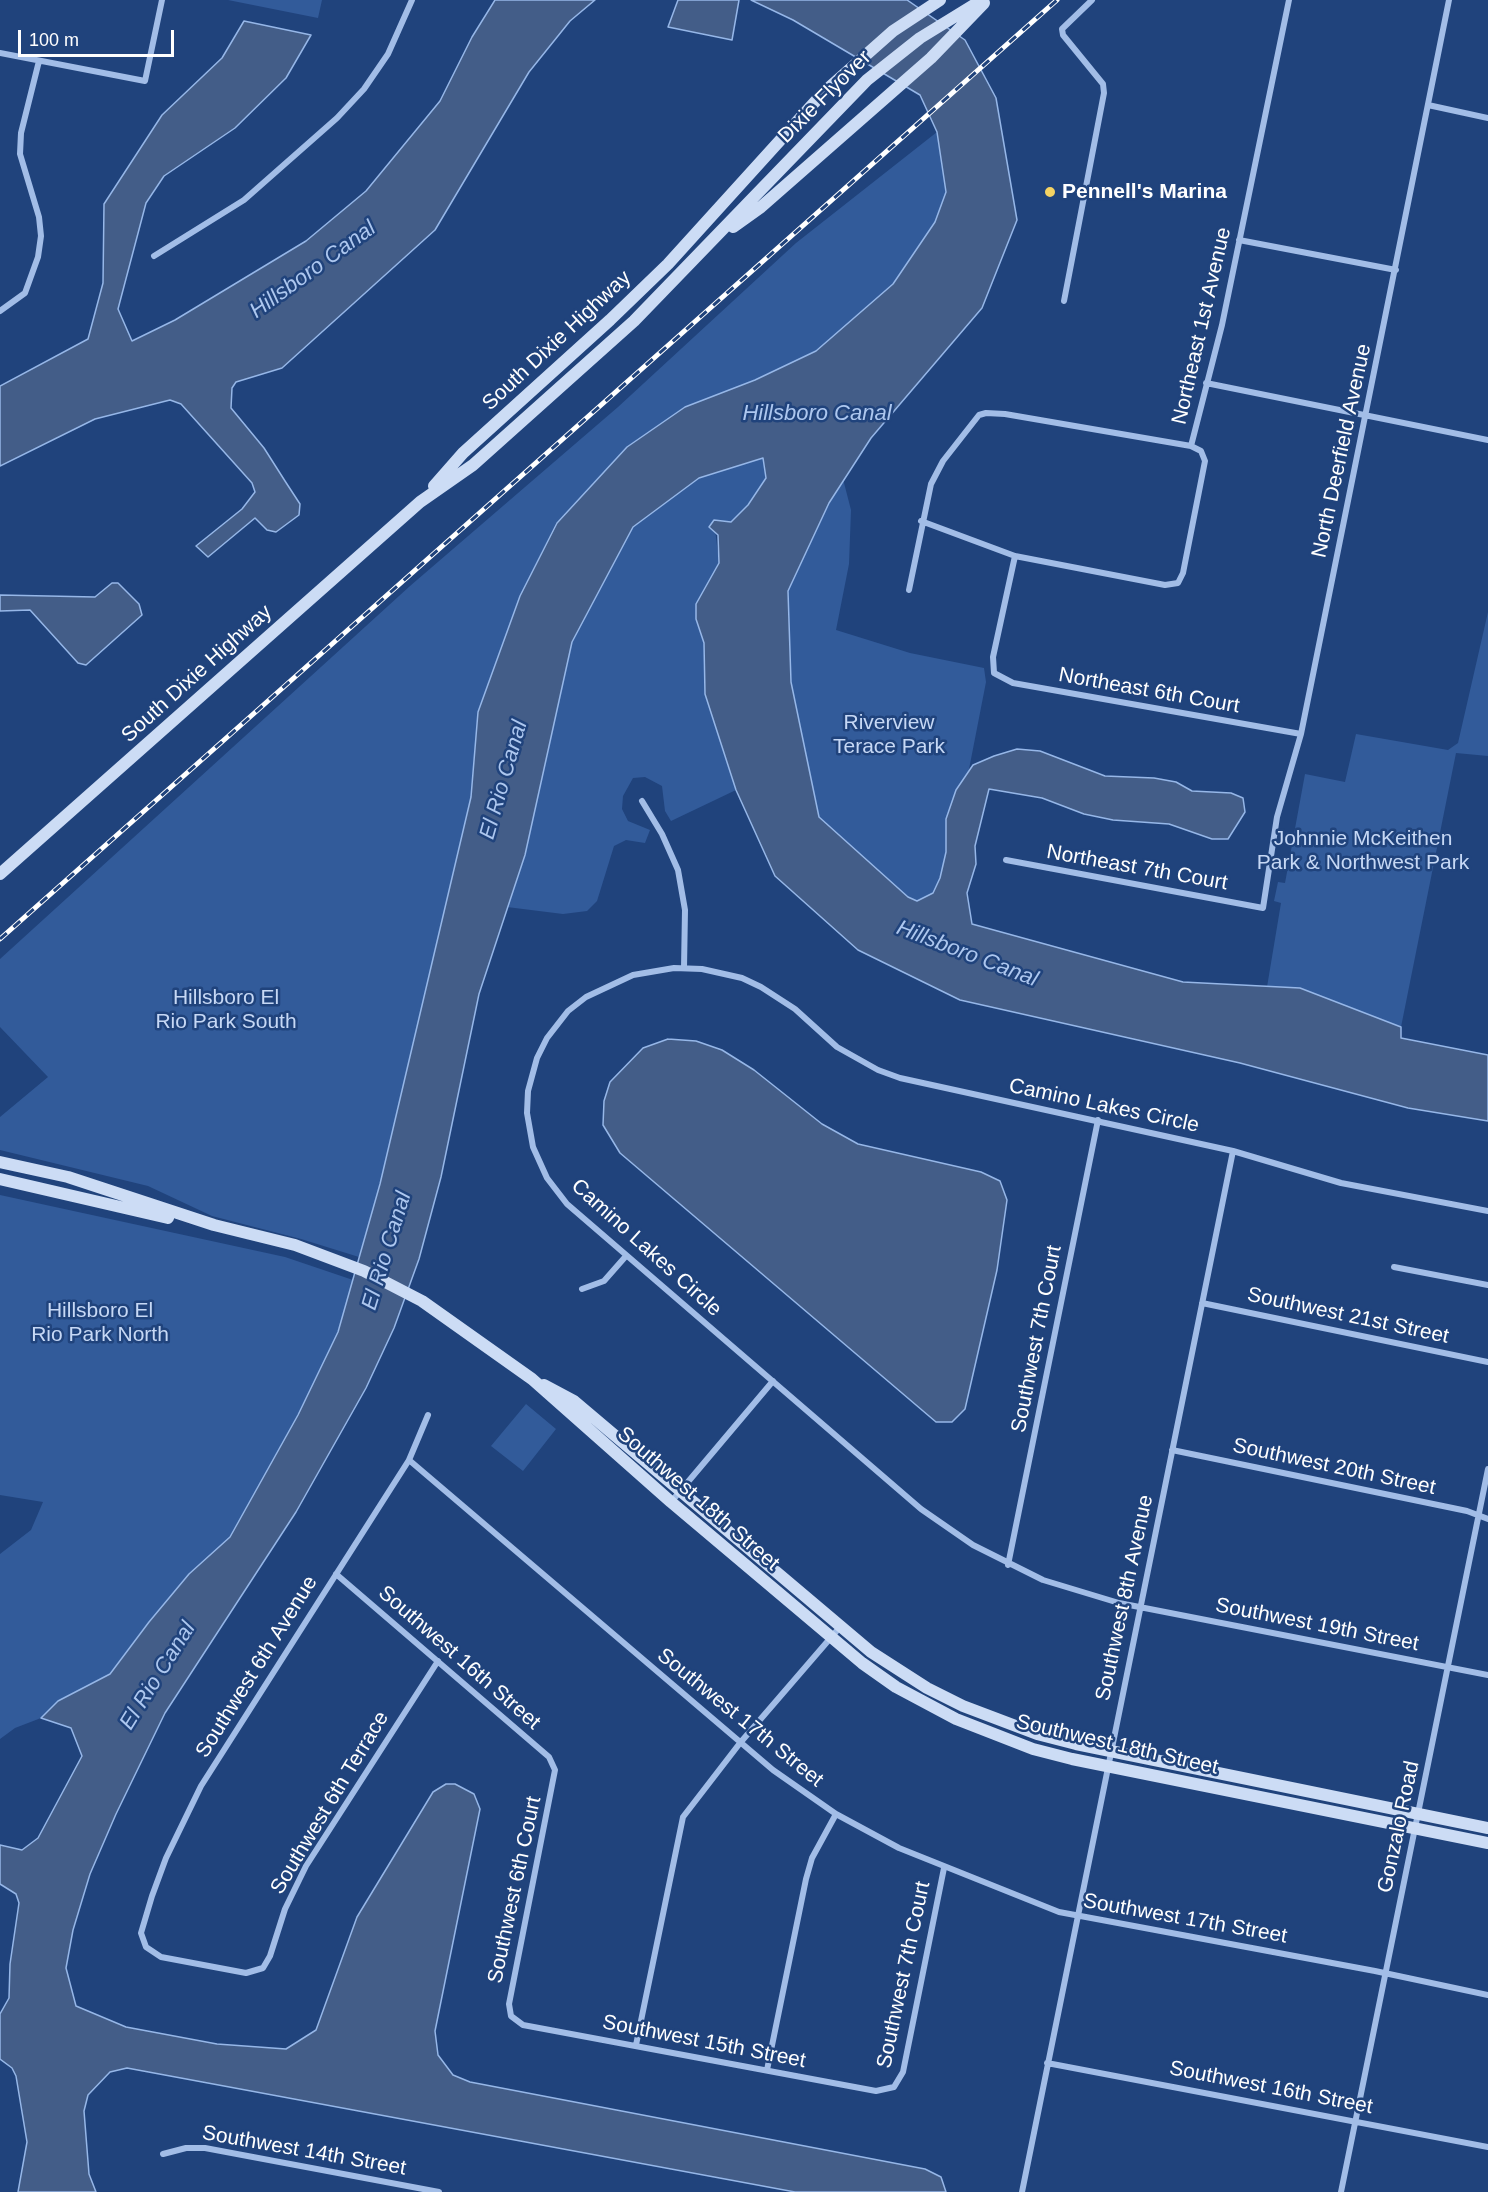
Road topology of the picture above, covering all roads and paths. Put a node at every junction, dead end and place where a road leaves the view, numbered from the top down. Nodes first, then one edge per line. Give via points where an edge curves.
1 (162, 0) edge
2 (412, 0) edge
3 (940, 0) edge
4 (982, 0) edge
5 (987, 0) edge
6 (1092, 0) edge
7 (1289, 0) edge
8 (1449, 0) edge
9 (0, 53) edge
10 (39, 61) junction
11 (1428, 105) junction
12 (1488, 118) edge
13 (720, 207) junction
14 (1239, 240) junction
15 (713, 242) junction
16 (154, 256) dead end
17 (1396, 270) junction
18 (1064, 301) dead end
19 (0, 311) edge
20 (1206, 383) junction
21 (1366, 417) junction
22 (1488, 440) edge
23 (1191, 446) junction
24 (420, 502) junction
25 (921, 522) junction
26 (1015, 556) junction
27 (909, 590) dead end
28 (1301, 734) junction
29 (642, 801) dead end
30 (1006, 860) dead end
31 (0, 874) edge
32 (1263, 908) joint
33 (684, 968) junction
34 (1098, 1120) junction
35 (1233, 1152) junction
36 (0, 1162) edge
37 (0, 1179) edge
38 (1488, 1211) edge
39 (214, 1225) junction
40 (626, 1256) junction
41 (1394, 1267) dead end
42 (1488, 1286) edge
43 (582, 1289) dead end
44 (1202, 1303) junction
45 (1488, 1362) edge
46 (532, 1379) junction
47 (773, 1381) junction
48 (428, 1415) dead end
49 (1172, 1450) junction
50 (408, 1460) junction
51 (1488, 1469) edge
52 (681, 1491) junction
53 (671, 1502) junction
54 (1479, 1518) junction
55 (1488, 1519) edge
56 (1008, 1564) junction
57 (336, 1574) junction
58 (1140, 1608) junction
59 (840, 1627) junction
60 (831, 1638) junction
61 (438, 1661) junction
62 (1449, 1667) junction
63 (1488, 1675) edge
64 (740, 1743) junction
65 (1110, 1751) junction
66 (1107, 1766) junction
67 (555, 1770) joint
68 (836, 1814) junction
69 (1418, 1814) junction
70 (1488, 1828) edge
71 (1415, 1829) junction
72 (1488, 1844) edge
73 (944, 1868) junction
74 (1077, 1916) junction
75 (263, 1968) joint
76 (1386, 1974) junction
77 (1488, 1995) edge
78 (512, 2016) joint
79 (636, 2045) junction
80 (1047, 2063) junction
81 (767, 2070) junction
82 (894, 2087) joint
83 (1356, 2120) junction
84 (1488, 2146) edge
85 (163, 2154) dead end
86 (439, 2192) edge
87 (1022, 2192) edge
88 (1341, 2192) edge

1 - 10 street via 145,81
2 - 16 street via 388,54 364,89 337,118 244,200
3 - 13 main road, Dixie Flyover via 853,64
4 - 15 main road, Dixie Flyover via 920,38 867,80
5 - 15 main road via 888,95 761,207
6 - 18 street via 1062,29 1103,84 1104,93
7 - 14 street, Northeast 1st Avenue
8 - 11 street, North Deerfield Avenue
9 - 10 street
10 - 19 street via 21,133 20,154 39,217 38,257 25,293
11 - 12 street
11 - 17 street, North Deerfield Avenue
13 - 15 main road
13 - 24 main road, South Dixie Highway via 639,292 463,453
14 - 17 street
14 - 20 street, Northeast 1st Avenue
15 - 24 main road, South Dixie Highway via 634,321 473,465
17 - 21 street, North Deerfield Avenue
20 - 21 street
20 - 23 street, Northeast 1st Avenue
21 - 22 street
21 - 28 street, North Deerfield Avenue
23 - 25 street via 986,412 943,461 931,484
23 - 26 street, Northeast 1st Avenue via 1201,451 1204,461 1178,583 1165,585
24 - 31 main road, South Dixie Highway
25 - 26 street
25 - 27 street
26 - 28 street, Northeast 6th Court via 993,673 1013,683
28 - 32 street, North Deerfield Avenue via 1277,817
29 - 33 street via 678,870 685,910
30 - 32 street, Northeast 7th Court
33 - 34 street, Camino Lakes Circle via 723,972 761,987 795,1009 837,1047 900,1078
33 - 40 street, Camino Lakes Circle via 633,975 586,997 553,1028 530,1079 528,1125 545,1175 567,1204
34 - 35 street, Camino Lakes Circle
34 - 56 street, Southwest 7th Court
35 - 38 street, Camino Lakes Circle via 1341,1183
35 - 44 street, Southwest 8th Avenue
36 - 39 main road, Southwest 18th Street via 68,1177
37 - 39 main road, Southwest 18th Street
39 - 46 main road, Southwest 18th Street via 333,1258 422,1301
40 - 43 street via 604,1281
40 - 47 street, Camino Lakes Circle
41 - 42 street
44 - 45 street, Southwest 21st Street
44 - 49 street, Southwest 8th Avenue
46 - 52 main road, Southwest 18th Street via 574,1401
46 - 53 main road, Southwest 18th Street
47 - 52 street
47 - 56 street, Camino Lakes Circle via 921,1509
48 - 50 street, Southwest 6th Avenue
49 - 54 street, Southwest 20th Street via 1467,1511
49 - 58 street, Southwest 8th Avenue
50 - 57 street, Southwest 6th Avenue
50 - 64 street, Southwest 17th Street
51 - 54 street, Gonzalo Road
52 - 53 street
52 - 59 main road, Southwest 18th Street
53 - 60 main road, Southwest 18th Street
54 - 55 street, Southwest 20th Street
54 - 62 street, Gonzalo Road
56 - 58 street, Camino Lakes Circle via 1079,1593
57 - 61 street, Southwest 16th Street
57 - 75 street, Southwest 6th Avenue via 222,1751 183,1821 141,1933 146,1947 161,1957 246,1973
58 - 62 street, Southwest 19th Street
58 - 65 street, Southwest 8th Avenue
59 - 60 street
59 - 65 main road, Southwest 18th Street via 904,1674 963,1706 1037,1734
60 - 64 street
60 - 66 main road, Southwest 18th Street via 896,1687 956,1719 1033,1749
61 - 67 street, Southwest 16th Street via 549,1757
61 - 75 street, Southwest 6th Terrace via 306,1866
62 - 63 street, Southwest 19th Street
62 - 69 street, Gonzalo Road
64 - 68 street, Southwest 17th Street
64 - 79 street via 682,1816
65 - 66 street, Southwest 8th Avenue
65 - 69 main road, Southwest 18th Street
66 - 71 main road, Southwest 18th Street
66 - 74 street, Southwest 8th Avenue
67 - 78 street, Southwest 6th Court via 508,2004
68 - 73 street, Southwest 17th Street
68 - 81 street via 812,1858 806,1879
69 - 70 main road, Southwest 18th Street
69 - 71 street, Gonzalo Road
71 - 72 main road, Southwest 18th Street
71 - 76 street, Gonzalo Road
73 - 74 street, Southwest 17th Street
73 - 82 street, Southwest 7th Court via 903,2072
74 - 76 street, Southwest 17th Street
74 - 80 street, Southwest 8th Avenue
76 - 77 street, Southwest 17th Street
76 - 83 street, Gonzalo Road
78 - 79 street, Southwest 15th Street via 523,2025
79 - 81 street, Southwest 15th Street
80 - 83 street, Southwest 16th Street
80 - 87 street, Southwest 8th Avenue
81 - 82 street, Southwest 15th Street via 876,2091
83 - 84 street, Southwest 16th Street
83 - 88 street, Gonzalo Road
85 - 86 street, Southwest 14th Street via 205,2148

